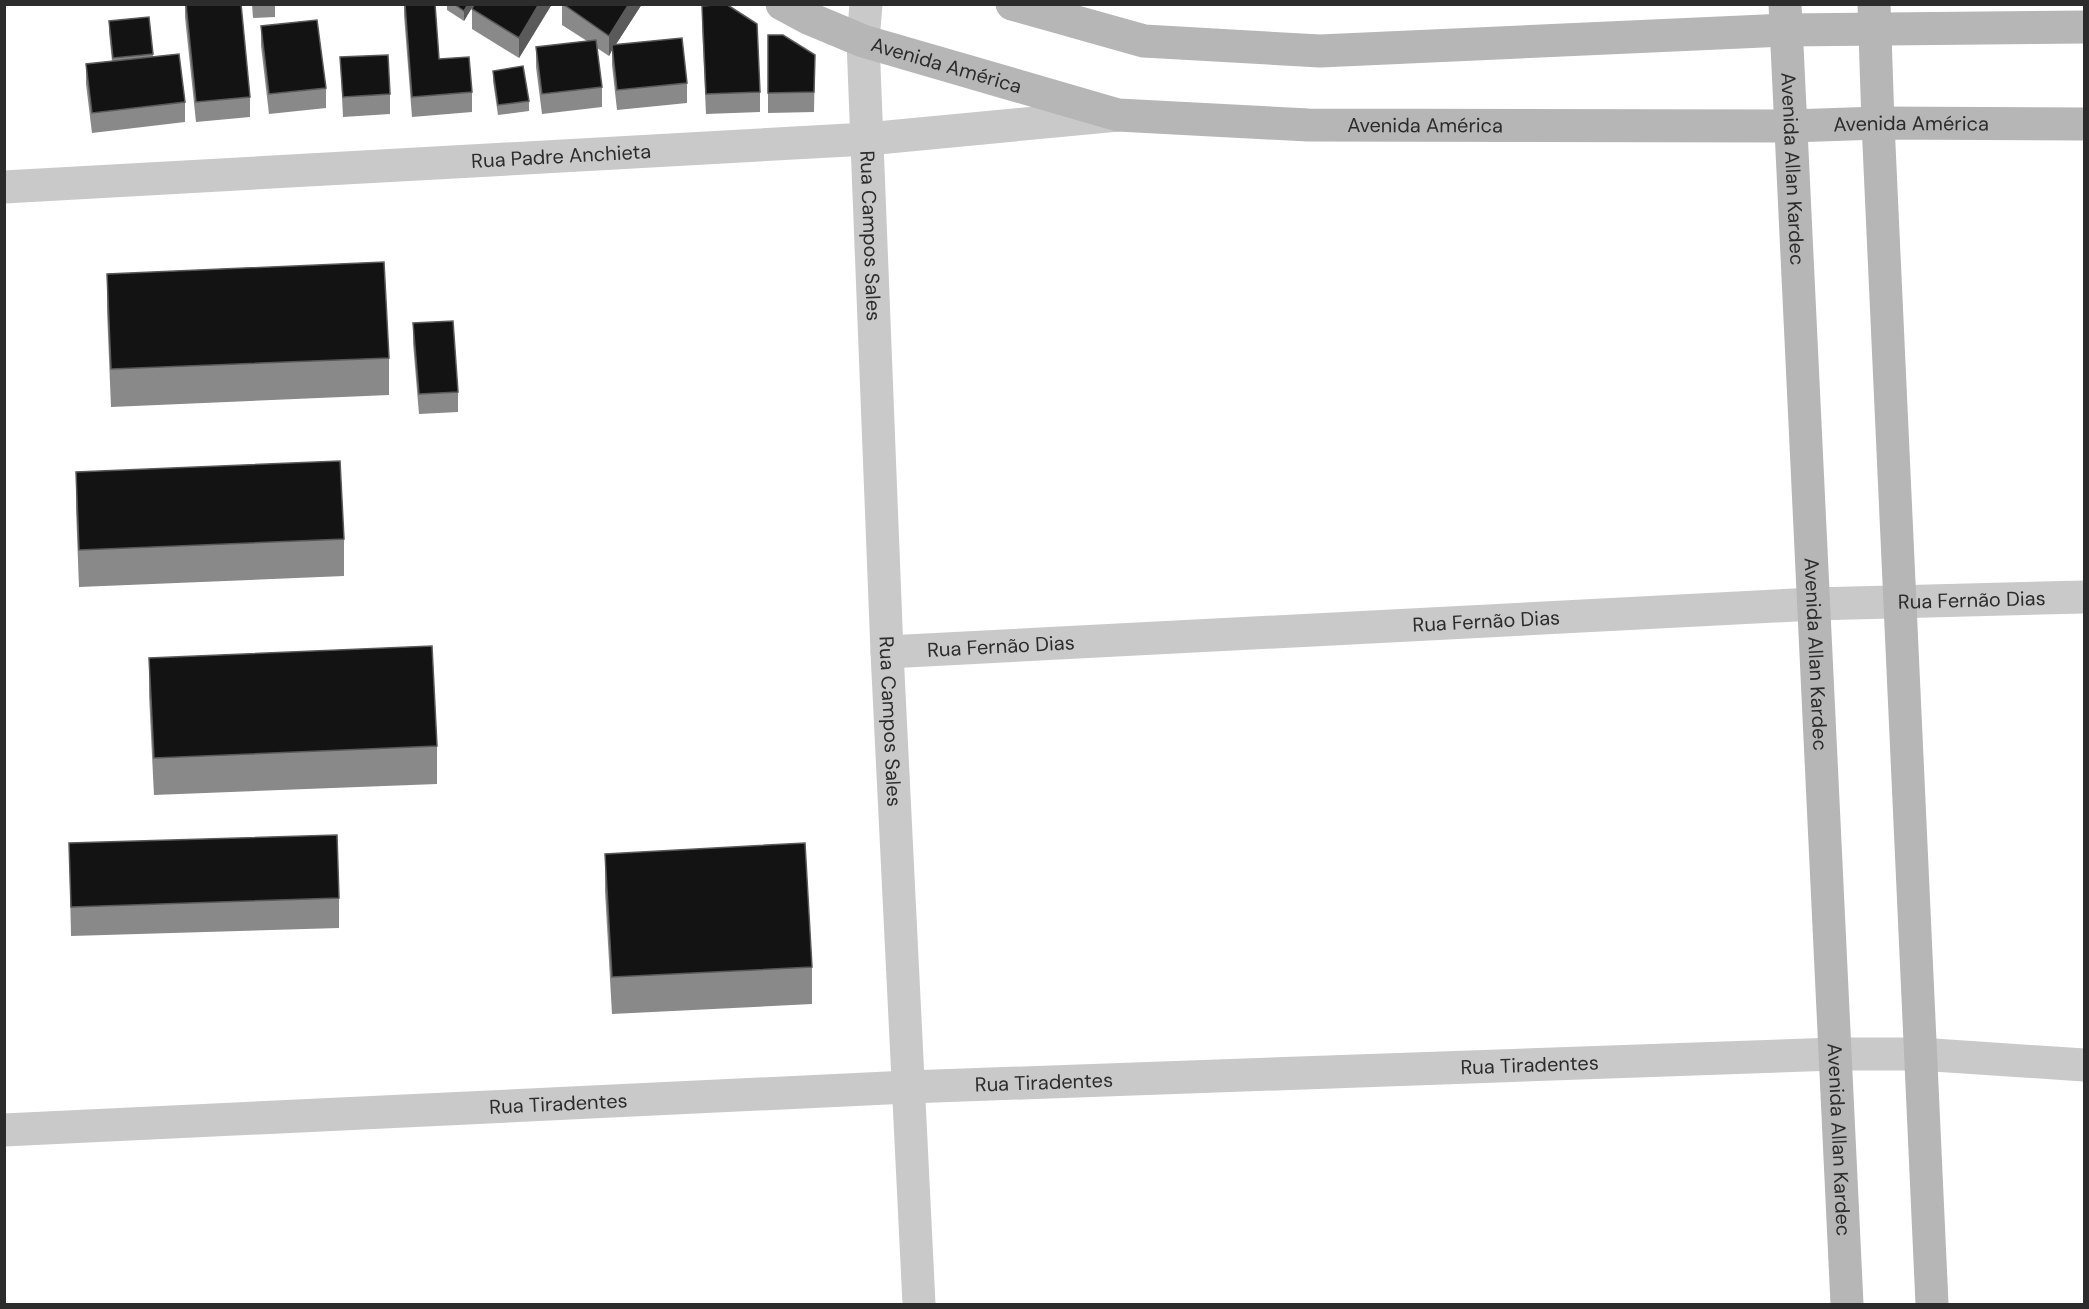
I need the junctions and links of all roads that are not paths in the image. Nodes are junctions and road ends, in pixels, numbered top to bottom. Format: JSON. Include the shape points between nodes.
{"nodes":[{"id":1,"x":782,"y":4,"type":"edge"},
{"id":2,"x":866,"y":4,"type":"edge"},
{"id":3,"x":1012,"y":4,"type":"edge"},
{"id":4,"x":1786,"y":17,"type":"edge"},
{"id":5,"x":1875,"y":17,"type":"edge"},
{"id":6,"x":2085,"y":27,"type":"edge"},
{"id":7,"x":863,"y":40,"type":"junction"},
{"id":8,"x":1118,"y":115,"type":"junction"},
{"id":9,"x":1878,"y":123,"type":"junction"},
{"id":10,"x":2085,"y":124,"type":"edge"},
{"id":11,"x":1791,"y":126,"type":"junction"},
{"id":12,"x":867,"y":139,"type":"junction"},
{"id":13,"x":4,"y":187,"type":"edge"},
{"id":14,"x":2085,"y":597,"type":"edge"},
{"id":15,"x":1900,"y":603,"type":"junction"},
{"id":16,"x":1814,"y":604,"type":"junction"},
{"id":17,"x":887,"y":652,"type":"junction"},
{"id":18,"x":1836,"y":1054,"type":"junction"},
{"id":19,"x":1919,"y":1054,"type":"junction"},
{"id":20,"x":2085,"y":1065,"type":"edge"},
{"id":21,"x":908,"y":1087,"type":"junction"},
{"id":22,"x":4,"y":1130,"type":"edge"},
{"id":23,"x":919,"y":1305,"type":"edge"},
{"id":24,"x":1846,"y":1305,"type":"edge"},
{"id":25,"x":1932,"y":1305,"type":"edge"}],
"edges":[{"from":1,"to":7,"type":"main road","name":"Avenida América"},
{"from":2,"to":7,"type":"street","name":"Rua Campos Sales"},
{"from":3,"to":4,"type":"main road","via":[[1144,41],[1320,51]]},
{"from":4,"to":5,"type":"main road"},
{"from":4,"to":11,"type":"main road","name":"Avenida Allan Kardec"},
{"from":5,"to":6,"type":"main road"},
{"from":5,"to":9,"type":"main road"},
{"from":7,"to":8,"type":"main road","name":"Avenida América"},
{"from":7,"to":12,"type":"street","name":"Rua Campos Sales"},
{"from":8,"to":11,"type":"main road","name":"Avenida América","via":[[1308,125]]},
{"from":8,"to":12,"type":"street","name":"Rua Padre Anchieta"},
{"from":9,"to":10,"type":"main road","name":"Avenida América"},
{"from":9,"to":11,"type":"main road","name":"Avenida América"},
{"from":9,"to":15,"type":"main road"},
{"from":11,"to":16,"type":"main road","name":"Avenida Allan Kardec"},
{"from":12,"to":13,"type":"street","name":"Rua Padre Anchieta"},
{"from":12,"to":17,"type":"street","name":"Rua Campos Sales"},
{"from":14,"to":15,"type":"street","name":"Rua Fernão Dias"},
{"from":15,"to":16,"type":"street","name":"Rua Fernão Dias"},
{"from":15,"to":19,"type":"main road"},
{"from":16,"to":17,"type":"street","name":"Rua Fernão Dias"},
{"from":16,"to":18,"type":"main road","name":"Avenida Allan Kardec"},
{"from":17,"to":21,"type":"street","name":"Rua Campos Sales"},
{"from":18,"to":19,"type":"street","name":"Rua Tiradentes"},
{"from":18,"to":21,"type":"street","name":"Rua Tiradentes"},
{"from":18,"to":24,"type":"main road","name":"Avenida Allan Kardec"},
{"from":19,"to":20,"type":"street","name":"Rua Tiradentes"},
{"from":19,"to":25,"type":"main road"},
{"from":21,"to":22,"type":"street","name":"Rua Tiradentes"},
{"from":21,"to":23,"type":"street","name":"Rua Campos Sales"}]}
